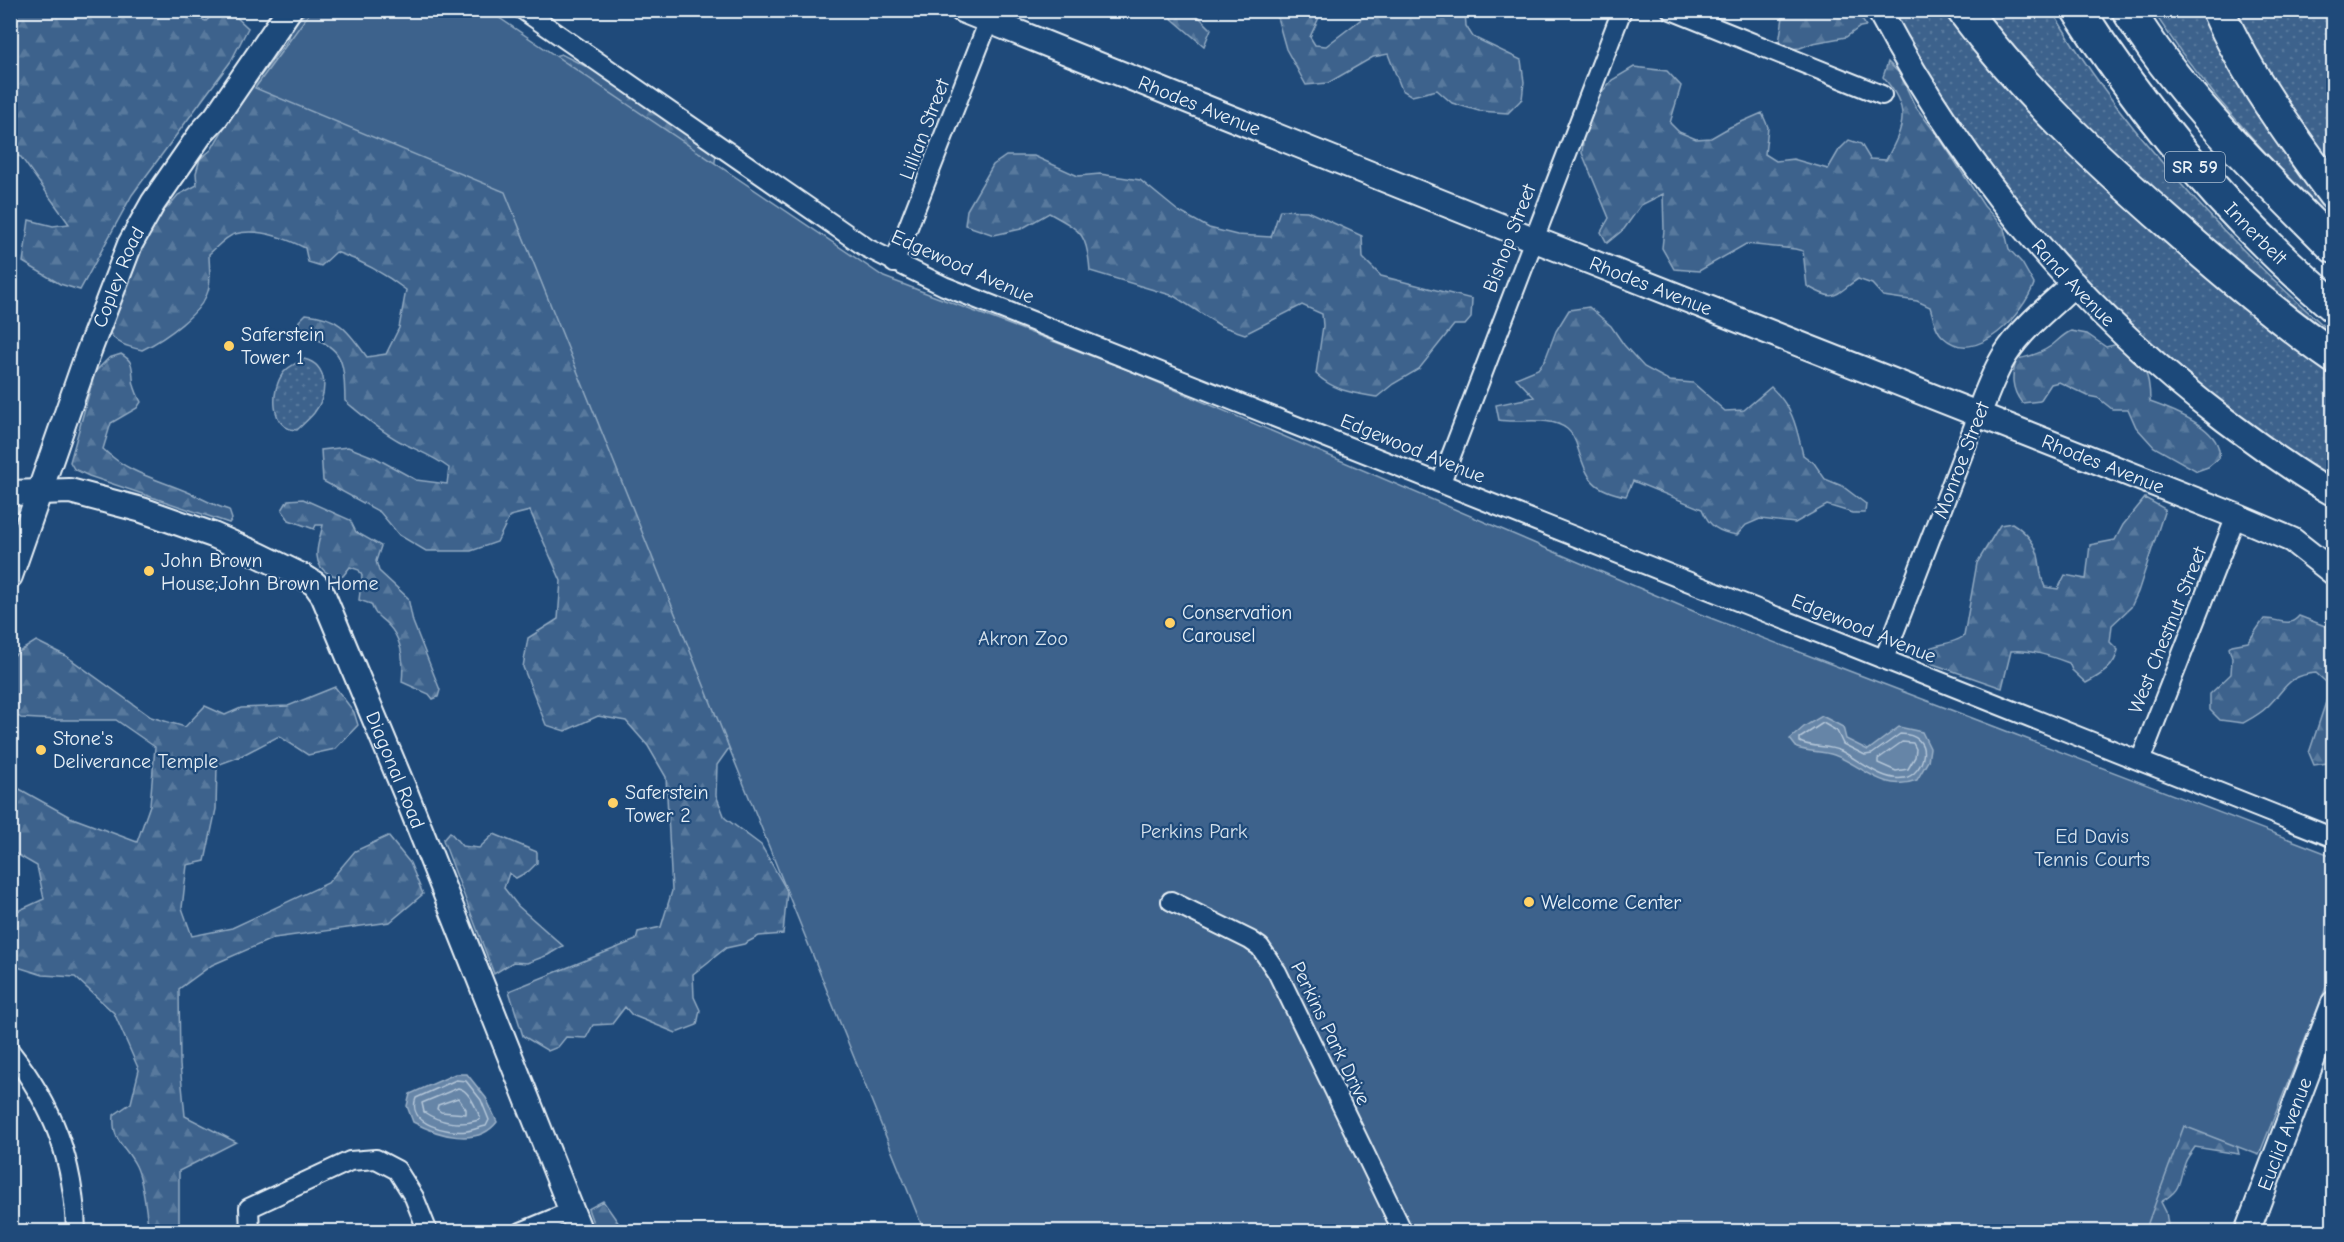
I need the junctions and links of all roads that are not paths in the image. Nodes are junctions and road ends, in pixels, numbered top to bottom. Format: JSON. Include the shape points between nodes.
{"nodes":[{"id":1,"x":289,"y":10,"type":"edge"},
{"id":2,"x":523,"y":10,"type":"edge"},
{"id":3,"x":962,"y":10,"type":"edge"},
{"id":4,"x":1622,"y":10,"type":"edge"},
{"id":5,"x":1671,"y":10,"type":"edge"},
{"id":6,"x":1879,"y":10,"type":"edge"},
{"id":7,"x":1963,"y":10,"type":"edge"},
{"id":8,"x":2078,"y":10,"type":"edge"},
{"id":9,"x":2128,"y":10,"type":"edge"},
{"id":10,"x":2218,"y":10,"type":"edge"},
{"id":11,"x":991,"y":16,"type":"edge"},
{"id":12,"x":1882,"y":95,"type":"dead end"},
{"id":13,"x":2334,"y":194,"type":"edge"},
{"id":14,"x":1533,"y":239,"type":"junction"},
{"id":15,"x":2334,"y":247,"type":"edge"},
{"id":16,"x":894,"y":263,"type":"junction"},
{"id":17,"x":2074,"y":284,"type":"junction"},
{"id":18,"x":2334,"y":306,"type":"edge"},
{"id":19,"x":2334,"y":357,"type":"edge"},
{"id":20,"x":1978,"y":415,"type":"junction"},
{"id":21,"x":1441,"y":482,"type":"junction"},
{"id":22,"x":40,"y":491,"type":"junction"},
{"id":23,"x":10,"y":493,"type":"edge"},
{"id":24,"x":2334,"y":494,"type":"edge"},
{"id":25,"x":2236,"y":516,"type":"junction"},
{"id":26,"x":2334,"y":573,"type":"edge"},
{"id":27,"x":10,"y":576,"type":"edge"},
{"id":28,"x":1884,"y":659,"type":"junction"},
{"id":29,"x":2140,"y":761,"type":"junction"},
{"id":30,"x":2334,"y":838,"type":"edge"},
{"id":31,"x":1171,"y":901,"type":"dead end"},
{"id":32,"x":2334,"y":1003,"type":"edge"},
{"id":33,"x":10,"y":1051,"type":"edge"},
{"id":34,"x":576,"y":1221,"type":"edge"},
{"id":35,"x":76,"y":1232,"type":"edge"},
{"id":36,"x":250,"y":1232,"type":"edge"},
{"id":37,"x":428,"y":1232,"type":"edge"},
{"id":38,"x":521,"y":1232,"type":"edge"},
{"id":39,"x":1403,"y":1232,"type":"edge"},
{"id":40,"x":2247,"y":1232,"type":"edge"}],
"edges":[{"from":1,"to":22,"type":"street","name":"Copley Road","via":[[137,230]]},
{"from":2,"to":16,"type":"street","name":"Edgewood Avenue"},
{"from":3,"to":11,"type":"street","name":"Rhodes Avenue"},
{"from":4,"to":14,"type":"street","name":"Bishop Street"},
{"from":5,"to":12,"type":"street"},
{"from":6,"to":17,"type":"street","name":"Rand Avenue","via":[[1937,111],[1971,161],[2034,241]]},
{"from":7,"to":19,"type":"highway","via":[[2033,96],[2095,158],[2253,294]]},
{"from":8,"to":18,"type":"highway","name":"Innerbelt","number":"SR 59","via":[[2172,141],[2268,246]]},
{"from":9,"to":15,"type":"highway","number":"SR 59","via":[[2203,110]]},
{"from":10,"to":13,"type":"highway","via":[[2256,80]]},
{"from":11,"to":14,"type":"street","name":"Rhodes Avenue"},
{"from":11,"to":16,"type":"street","name":"Lillian Street"},
{"from":14,"to":20,"type":"street","name":"Rhodes Avenue"},
{"from":14,"to":21,"type":"street","name":"Bishop Street"},
{"from":16,"to":21,"type":"street","name":"Edgewood Avenue"},
{"from":17,"to":20,"type":"street","name":"Monroe Street","via":[[2011,346]]},
{"from":17,"to":24,"type":"street","name":"Rand Avenue","via":[[2189,393],[2282,462]]},
{"from":20,"to":25,"type":"street","name":"Rhodes Avenue"},
{"from":20,"to":28,"type":"street","name":"Monroe Street"},
{"from":21,"to":28,"type":"street","name":"Edgewood Avenue"},
{"from":22,"to":23,"type":"street","name":"Diagonal Road"},
{"from":22,"to":27,"type":"street","name":"Copley Road"},
{"from":22,"to":34,"type":"street","name":"Diagonal Road","via":[[70,491],[142,510],[213,535],[315,584],[406,794]]},
{"from":25,"to":26,"type":"street","name":"Rhodes Avenue","via":[[2292,540]]},
{"from":25,"to":29,"type":"street","name":"West Chestnut Street"},
{"from":28,"to":29,"type":"street","name":"Edgewood Avenue"},
{"from":29,"to":30,"type":"street","name":"Edgewood Avenue"},
{"from":31,"to":39,"type":"street","name":"Perkins Park Drive","via":[[1250,940],[1277,972]]},
{"from":32,"to":40,"type":"street","name":"Euclid Avenue"},
{"from":33,"to":35,"type":"street","via":[[35,1084],[58,1129],[73,1185]]},
{"from":34,"to":38,"type":"street"},
{"from":36,"to":37,"type":"street","via":[[249,1208],[350,1161],[376,1159],[397,1170],[414,1197]]}]}
